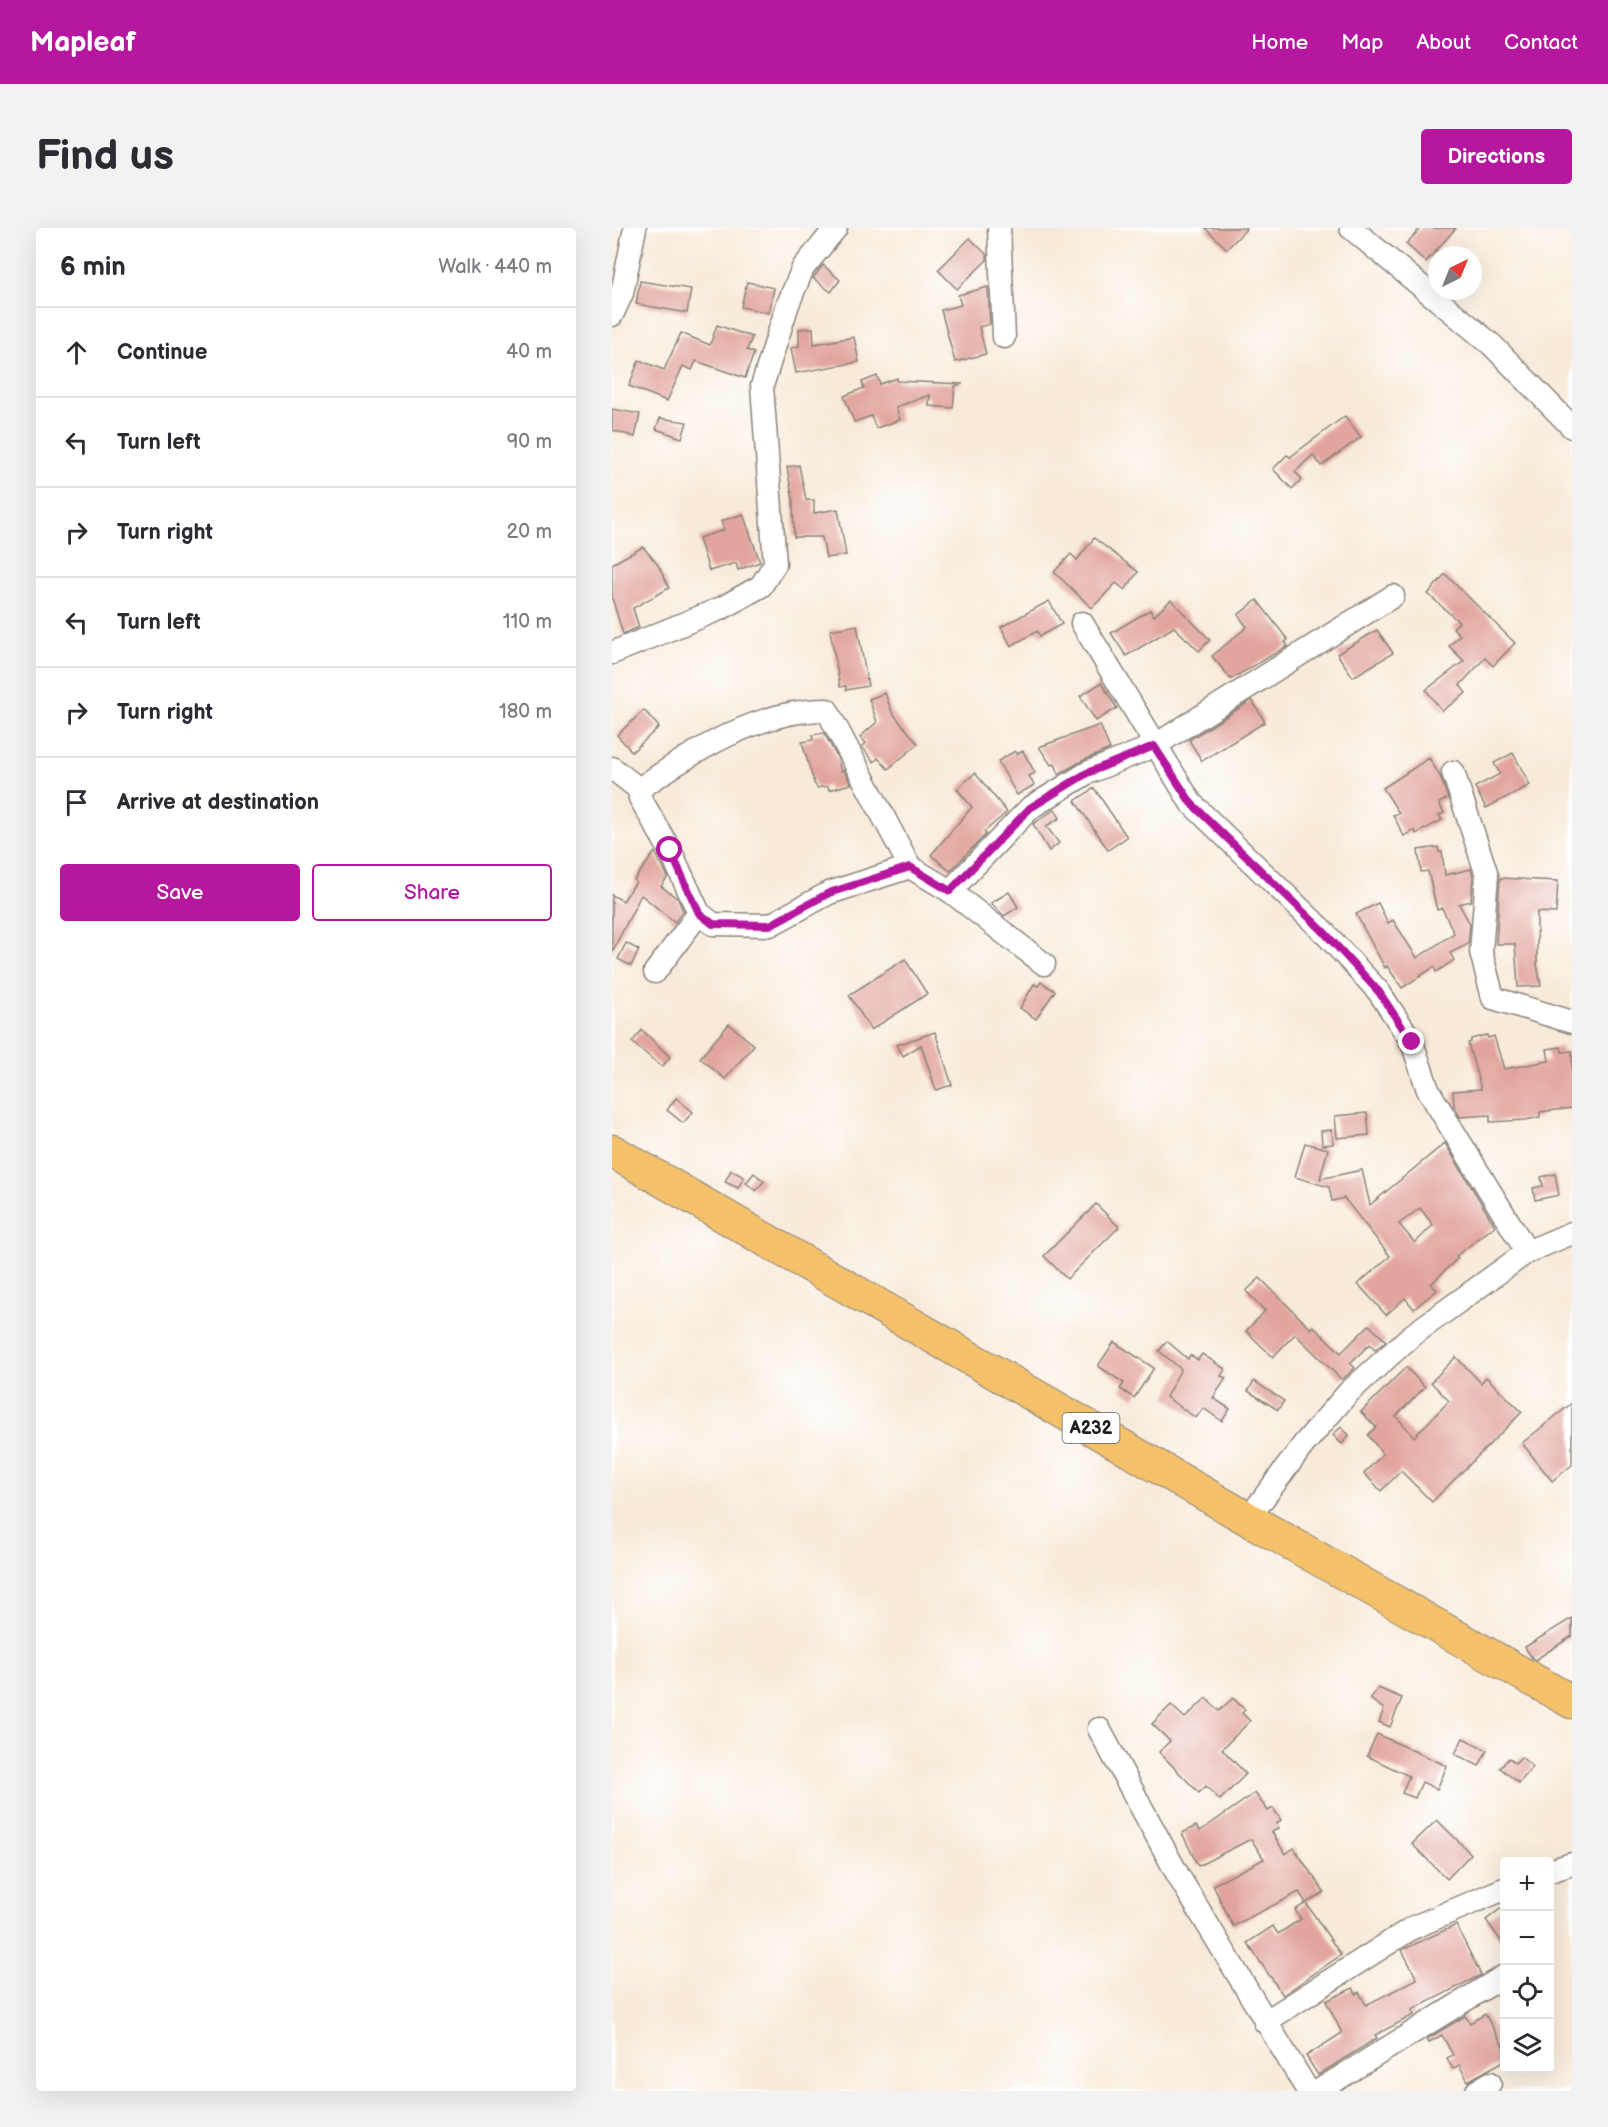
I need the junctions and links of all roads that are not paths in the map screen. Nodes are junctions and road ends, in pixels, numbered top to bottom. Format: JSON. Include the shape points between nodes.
{"nodes":[{"id":1,"x":635,"y":228,"type":"edge"},
{"id":2,"x":836,"y":228,"type":"edge"},
{"id":3,"x":999,"y":228,"type":"edge"},
{"id":4,"x":1351,"y":228,"type":"edge"},
{"id":5,"x":612,"y":315,"type":"edge"},
{"id":6,"x":1004,"y":338,"type":"dead end"},
{"id":7,"x":1572,"y":427,"type":"edge"},
{"id":8,"x":1393,"y":596,"type":"dead end"},
{"id":9,"x":1082,"y":623,"type":"dead end"},
{"id":10,"x":612,"y":653,"type":"edge"},
{"id":11,"x":1154,"y":746,"type":"junction"},
{"id":12,"x":612,"y":768,"type":"edge"},
{"id":13,"x":1453,"y":772,"type":"dead end"},
{"id":14,"x":639,"y":789,"type":"junction"},
{"id":15,"x":910,"y":867,"type":"junction"},
{"id":16,"x":950,"y":891,"type":"junction"},
{"id":17,"x":699,"y":913,"type":"junction"},
{"id":18,"x":1044,"y":964,"type":"dead end"},
{"id":19,"x":655,"y":972,"type":"dead end"},
{"id":20,"x":1572,"y":1022,"type":"edge"},
{"id":21,"x":612,"y":1151,"type":"edge"},
{"id":22,"x":612,"y":1174,"type":"edge"},
{"id":23,"x":1572,"y":1233,"type":"edge"},
{"id":24,"x":1527,"y":1252,"type":"junction"},
{"id":25,"x":1248,"y":1519,"type":"junction"},
{"id":26,"x":1572,"y":1702,"type":"edge"},
{"id":27,"x":1572,"y":1722,"type":"edge"},
{"id":28,"x":1099,"y":1729,"type":"dead end"},
{"id":29,"x":1572,"y":1864,"type":"edge"},
{"id":30,"x":1554,"y":1870,"type":"edge"},
{"id":31,"x":1500,"y":1891,"type":"edge"},
{"id":32,"x":1500,"y":1978,"type":"edge"},
{"id":33,"x":1265,"y":2022,"type":"junction"},
{"id":34,"x":1308,"y":2091,"type":"edge"},
{"id":35,"x":1318,"y":2091,"type":"edge"}],
"edges":[{"from":1,"to":5,"type":"street","via":[[622,293]]},
{"from":2,"to":10,"type":"street","via":[[803,268],[762,386],[775,564],[761,586],[722,608]]},
{"from":3,"to":6,"type":"street"},
{"from":4,"to":7,"type":"street","via":[[1492,345]]},
{"from":8,"to":11,"type":"street"},
{"from":9,"to":11,"type":"street"},
{"from":11,"to":16,"type":"street","via":[[1087,773],[1030,808]]},
{"from":11,"to":24,"type":"street","via":[[1191,803],[1322,930],[1379,992],[1412,1042],[1428,1090]]},
{"from":12,"to":14,"type":"street"},
{"from":13,"to":20,"type":"street","via":[[1487,875],[1481,952],[1493,998]]},
{"from":14,"to":15,"type":"street","via":[[761,721],[806,710],[826,710]]},
{"from":14,"to":17,"type":"street","via":[[640,798]]},
{"from":15,"to":16,"type":"street"},
{"from":15,"to":17,"type":"street","via":[[829,893],[770,925],[713,924]]},
{"from":16,"to":18,"type":"street"},
{"from":17,"to":19,"type":"street"},
{"from":21,"to":25,"type":"highway","number":"A232"},
{"from":22,"to":27,"type":"highway","number":"A232"},
{"from":23,"to":24,"type":"street"},
{"from":24,"to":25,"type":"street","via":[[1411,1336],[1348,1393]]},
{"from":25,"to":26,"type":"highway","number":"A232"},
{"from":28,"to":33,"type":"street","via":[[1179,1877]]},
{"from":29,"to":30,"type":"street"},
{"from":31,"to":33,"type":"street","via":[[1412,1928]]},
{"from":32,"to":35,"type":"street"},
{"from":33,"to":34,"type":"street"}]}
